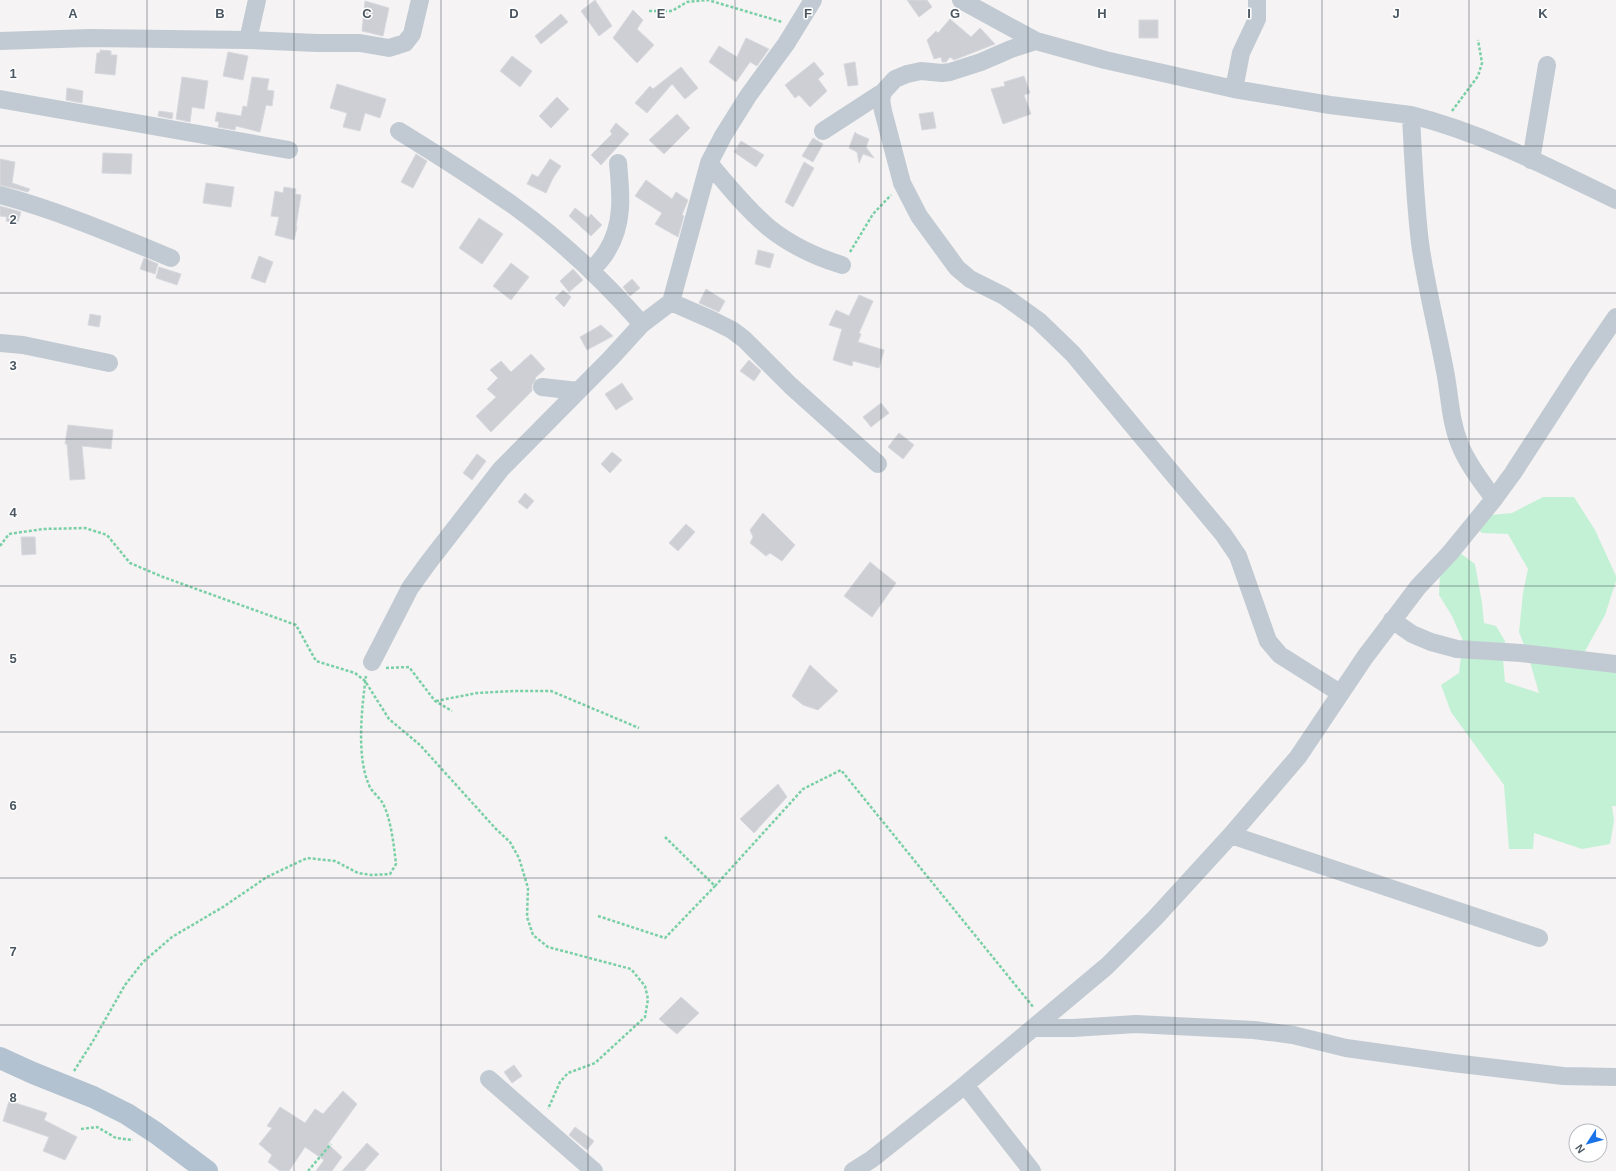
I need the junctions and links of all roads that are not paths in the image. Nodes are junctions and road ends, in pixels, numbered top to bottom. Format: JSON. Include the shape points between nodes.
{"nodes":[{"id":1,"x":257,"y":0,"type":"edge"},
{"id":2,"x":420,"y":0,"type":"edge"},
{"id":3,"x":813,"y":0,"type":"edge"},
{"id":4,"x":961,"y":0,"type":"edge"},
{"id":5,"x":1257,"y":0,"type":"edge"},
{"id":6,"x":248,"y":40,"type":"junction"},
{"id":7,"x":0,"y":41,"type":"edge"},
{"id":8,"x":1036,"y":41,"type":"junction"},
{"id":9,"x":1547,"y":65,"type":"dead end"},
{"id":10,"x":1234,"y":89,"type":"junction"},
{"id":11,"x":883,"y":92,"type":"junction"},
{"id":12,"x":0,"y":99,"type":"edge"},
{"id":13,"x":1411,"y":115,"type":"junction"},
{"id":14,"x":399,"y":131,"type":"dead end"},
{"id":15,"x":823,"y":131,"type":"dead end"},
{"id":16,"x":289,"y":150,"type":"dead end"},
{"id":17,"x":1531,"y":160,"type":"junction"},
{"id":18,"x":618,"y":163,"type":"dead end"},
{"id":19,"x":709,"y":163,"type":"junction"},
{"id":20,"x":0,"y":195,"type":"edge"},
{"id":21,"x":1616,"y":200,"type":"edge"},
{"id":22,"x":171,"y":258,"type":"dead end"},
{"id":23,"x":842,"y":265,"type":"road end"},
{"id":24,"x":591,"y":271,"type":"junction"},
{"id":25,"x":671,"y":302,"type":"junction"},
{"id":26,"x":1616,"y":317,"type":"edge"},
{"id":27,"x":642,"y":324,"type":"junction"},
{"id":28,"x":0,"y":343,"type":"edge"},
{"id":29,"x":109,"y":363,"type":"dead end"},
{"id":30,"x":542,"y":387,"type":"dead end"},
{"id":31,"x":578,"y":391,"type":"junction"},
{"id":32,"x":878,"y":464,"type":"dead end"},
{"id":33,"x":1494,"y":499,"type":"junction"},
{"id":34,"x":1392,"y":620,"type":"junction"},
{"id":35,"x":372,"y":662,"type":"road end"},
{"id":36,"x":1616,"y":664,"type":"edge"},
{"id":37,"x":1340,"y":693,"type":"junction"},
{"id":38,"x":1231,"y":835,"type":"junction"},
{"id":39,"x":1539,"y":938,"type":"dead end"},
{"id":40,"x":1038,"y":1024,"type":"junction"},
{"id":41,"x":0,"y":1058,"type":"edge"},
{"id":42,"x":1616,"y":1077,"type":"edge"},
{"id":43,"x":489,"y":1079,"type":"dead end"},
{"id":44,"x":965,"y":1085,"type":"junction"},
{"id":45,"x":207,"y":1171,"type":"edge"},
{"id":46,"x":594,"y":1171,"type":"edge"},
{"id":47,"x":853,"y":1171,"type":"edge"},
{"id":48,"x":1032,"y":1171,"type":"edge"}],
"edges":[{"from":1,"to":6,"type":"street"},
{"from":2,"to":6,"type":"street","via":[[412,34],[405,43],[389,48],[360,43]]},
{"from":3,"to":19,"type":"street","via":[[798,27],[748,96]]},
{"from":4,"to":8,"type":"street"},
{"from":5,"to":10,"type":"street","via":[[1257,19],[1241,53]]},
{"from":6,"to":7,"type":"street","via":[[90,38]]},
{"from":8,"to":10,"type":"street","via":[[1112,62]]},
{"from":8,"to":11,"type":"street","via":[[950,72],[921,71],[907,74],[895,79]]},
{"from":9,"to":17,"type":"street"},
{"from":10,"to":13,"type":"street"},
{"from":11,"to":15,"type":"street"},
{"from":11,"to":37,"type":"street","via":[[882,111],[902,183],[919,216],[957,268],[970,279],[1004,296],[1040,321],[1082,366],[1223,534],[1238,556],[1268,641],[1274,649]]},
{"from":12,"to":16,"type":"street"},
{"from":13,"to":17,"type":"street","via":[[1442,124]]},
{"from":13,"to":33,"type":"street","via":[[1420,244],[1446,372],[1452,418],[1460,446]]},
{"from":14,"to":24,"type":"street","via":[[515,207]]},
{"from":17,"to":21,"type":"street"},
{"from":18,"to":24,"type":"street","via":[[621,206],[618,227],[607,252]]},
{"from":19,"to":23,"type":"street","via":[[768,227],[801,247]]},
{"from":19,"to":25,"type":"street"},
{"from":20,"to":22,"type":"street","via":[[89,224]]},
{"from":24,"to":27,"type":"street"},
{"from":25,"to":27,"type":"street"},
{"from":25,"to":32,"type":"street","via":[[732,330],[744,339],[791,386]]},
{"from":26,"to":33,"type":"street"},
{"from":27,"to":31,"type":"street"},
{"from":28,"to":29,"type":"street"},
{"from":30,"to":31,"type":"street"},
{"from":31,"to":35,"type":"street","via":[[501,469],[428,563],[410,588]]},
{"from":33,"to":34,"type":"street"},
{"from":34,"to":36,"type":"street","via":[[1412,634],[1457,649],[1521,653]]},
{"from":34,"to":37,"type":"street"},
{"from":37,"to":38,"type":"street","via":[[1298,757]]},
{"from":38,"to":39,"type":"street"},
{"from":38,"to":40,"type":"street","via":[[1107,966]]},
{"from":40,"to":42,"type":"street","via":[[1072,1028],[1136,1024],[1254,1030],[1346,1048],[1453,1063],[1563,1076]]},
{"from":40,"to":44,"type":"street"},
{"from":41,"to":45,"type":"main road","via":[[93,1096],[127,1114]]},
{"from":43,"to":46,"type":"street"},
{"from":44,"to":47,"type":"street","via":[[872,1159]]},
{"from":44,"to":48,"type":"street"}]}
